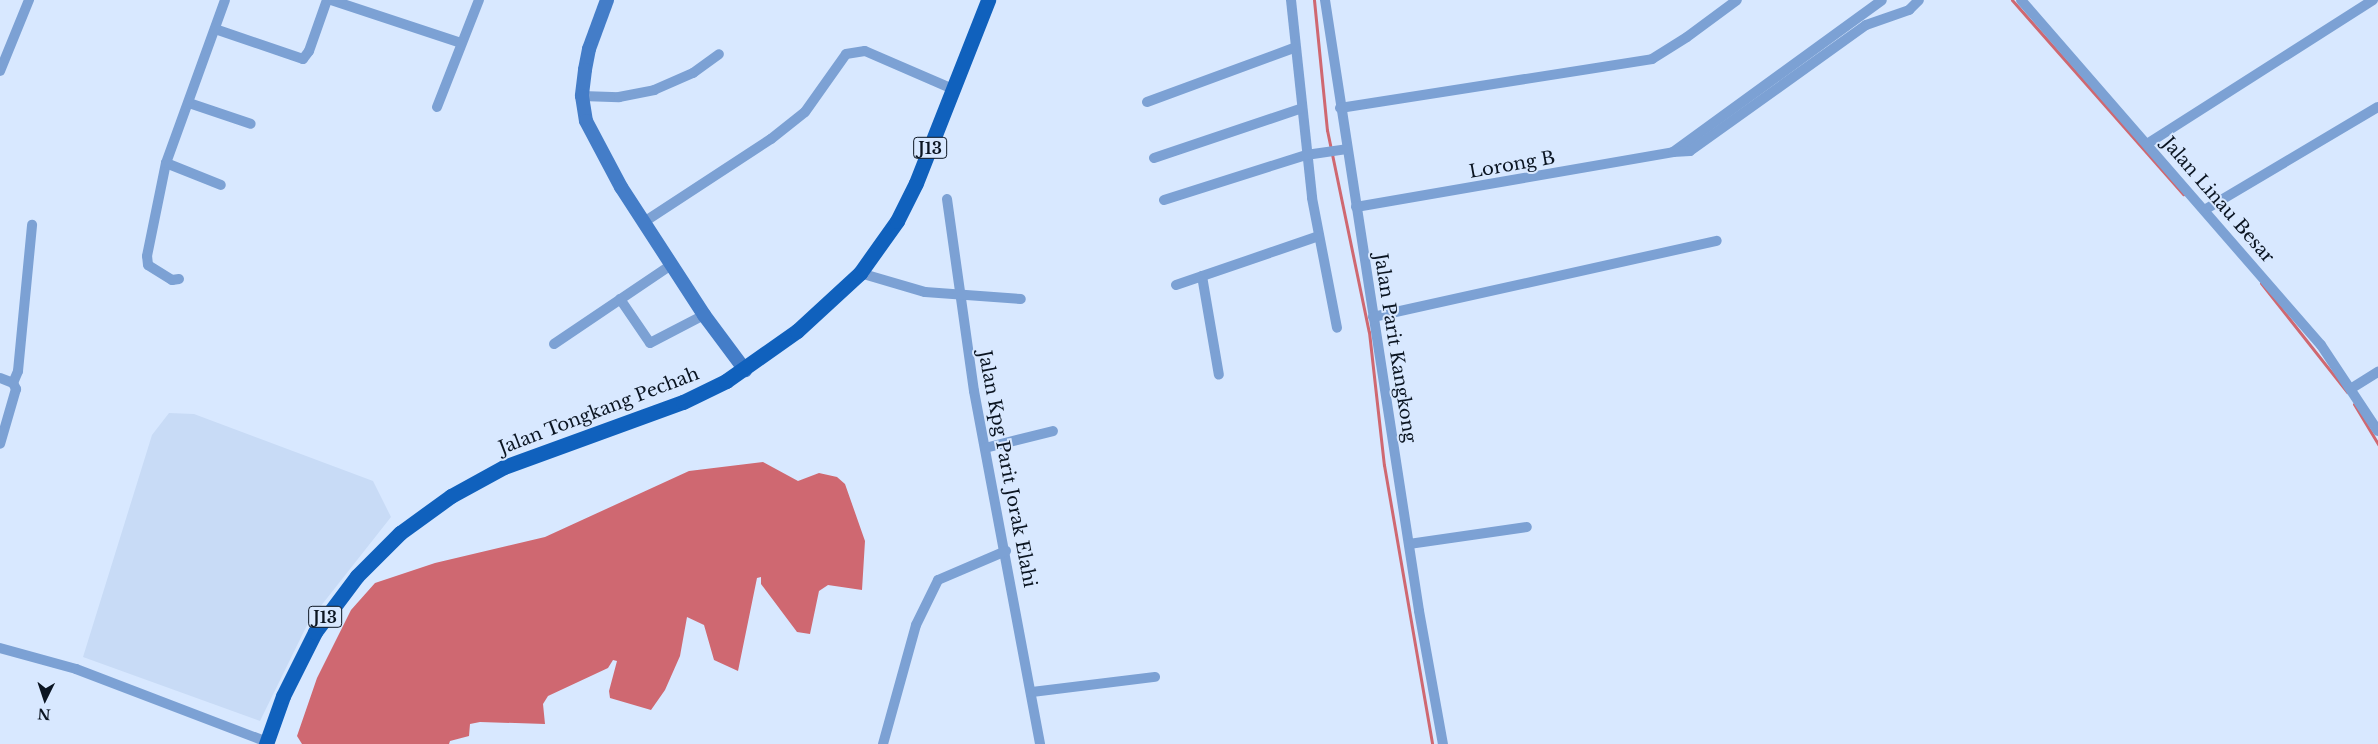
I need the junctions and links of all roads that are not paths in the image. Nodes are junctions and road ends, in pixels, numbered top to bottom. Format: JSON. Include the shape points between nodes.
{"nodes":[{"id":1,"x":29,"y":0,"type":"edge"},
{"id":2,"x":225,"y":0,"type":"edge"},
{"id":3,"x":327,"y":0,"type":"edge"},
{"id":4,"x":331,"y":0,"type":"edge"},
{"id":5,"x":479,"y":0,"type":"edge"},
{"id":6,"x":607,"y":0,"type":"edge"},
{"id":7,"x":988,"y":0,"type":"edge"},
{"id":8,"x":1290,"y":0,"type":"edge"},
{"id":9,"x":1325,"y":0,"type":"edge"},
{"id":10,"x":1737,"y":0,"type":"edge"},
{"id":11,"x":1882,"y":0,"type":"edge"},
{"id":12,"x":1919,"y":0,"type":"edge"},
{"id":13,"x":2021,"y":0,"type":"edge"},
{"id":14,"x":2373,"y":0,"type":"edge"},
{"id":15,"x":216,"y":29,"type":"junction"},
{"id":16,"x":462,"y":43,"type":"junction"},
{"id":17,"x":1294,"y":48,"type":"junction"},
{"id":18,"x":719,"y":54,"type":"dead end"},
{"id":19,"x":3,"y":55,"type":"edge"},
{"id":20,"x":0,"y":71,"type":"edge"},
{"id":21,"x":953,"y":90,"type":"junction"},
{"id":22,"x":582,"y":96,"type":"junction"},
{"id":23,"x":1147,"y":102,"type":"dead end"},
{"id":24,"x":189,"y":103,"type":"junction"},
{"id":25,"x":437,"y":107,"type":"dead end"},
{"id":26,"x":2378,"y":107,"type":"edge"},
{"id":27,"x":1340,"y":108,"type":"junction"},
{"id":28,"x":1300,"y":109,"type":"junction"},
{"id":29,"x":251,"y":124,"type":"dead end"},
{"id":30,"x":1710,"y":126,"type":"junction"},
{"id":31,"x":1717,"y":135,"type":"junction"},
{"id":32,"x":2148,"y":144,"type":"junction"},
{"id":33,"x":1342,"y":150,"type":"junction"},
{"id":34,"x":1673,"y":152,"type":"junction"},
{"id":35,"x":1306,"y":155,"type":"junction"},
{"id":36,"x":1154,"y":158,"type":"dead end"},
{"id":37,"x":166,"y":163,"type":"junction"},
{"id":38,"x":221,"y":185,"type":"dead end"},
{"id":39,"x":946,"y":199,"type":"dead end"},
{"id":40,"x":1164,"y":200,"type":"dead end"},
{"id":41,"x":1356,"y":207,"type":"junction"},
{"id":42,"x":2206,"y":209,"type":"junction"},
{"id":43,"x":644,"y":222,"type":"junction"},
{"id":44,"x":32,"y":225,"type":"dead end"},
{"id":45,"x":1319,"y":236,"type":"junction"},
{"id":46,"x":1718,"y":241,"type":"dead end"},
{"id":47,"x":671,"y":265,"type":"junction"},
{"id":48,"x":860,"y":273,"type":"junction"},
{"id":49,"x":1202,"y":276,"type":"junction"},
{"id":50,"x":179,"y":280,"type":"dead end"},
{"id":51,"x":1176,"y":285,"type":"dead end"},
{"id":52,"x":958,"y":296,"type":"junction"},
{"id":53,"x":620,"y":299,"type":"junction"},
{"id":54,"x":1021,"y":299,"type":"dead end"},
{"id":55,"x":704,"y":315,"type":"junction"},
{"id":56,"x":1373,"y":317,"type":"junction"},
{"id":57,"x":1336,"y":328,"type":"dead end"},
{"id":58,"x":554,"y":344,"type":"dead end"},
{"id":59,"x":745,"y":370,"type":"junction"},
{"id":60,"x":2378,"y":372,"type":"edge"},
{"id":61,"x":1219,"y":375,"type":"dead end"},
{"id":62,"x":0,"y":378,"type":"edge"},
{"id":63,"x":13,"y":382,"type":"junction"},
{"id":64,"x":2352,"y":388,"type":"junction"},
{"id":65,"x":2378,"y":431,"type":"edge"},
{"id":66,"x":1053,"y":432,"type":"dead end"},
{"id":67,"x":0,"y":444,"type":"edge"},
{"id":68,"x":985,"y":448,"type":"junction"},
{"id":69,"x":1527,"y":527,"type":"dead end"},
{"id":70,"x":1408,"y":544,"type":"junction"},
{"id":71,"x":1006,"y":551,"type":"junction"},
{"id":72,"x":0,"y":648,"type":"edge"},
{"id":73,"x":1155,"y":677,"type":"dead end"},
{"id":74,"x":1037,"y":691,"type":"junction"},
{"id":75,"x":266,"y":743,"type":"edge"},
{"id":76,"x":883,"y":744,"type":"edge"},
{"id":77,"x":1040,"y":744,"type":"edge"},
{"id":78,"x":1443,"y":744,"type":"edge"}],
"edges":[{"from":1,"to":19,"type":"street"},
{"from":2,"to":15,"type":"street"},
{"from":3,"to":15,"type":"street","via":[[309,51],[303,59]]},
{"from":4,"to":16,"type":"street"},
{"from":5,"to":16,"type":"street"},
{"from":6,"to":22,"type":"street","via":[[589,49]]},
{"from":7,"to":21,"type":"main road","name":"Jalan Tongkang Pechah","number":"J13"},
{"from":8,"to":17,"type":"street"},
{"from":9,"to":27,"type":"street","name":"Jalan Parit Kangkong"},
{"from":10,"to":27,"type":"street","via":[[1687,38],[1652,58]]},
{"from":11,"to":30,"type":"street"},
{"from":12,"to":31,"type":"street","name":"Lorong B","via":[[1909,10],[1866,25]]},
{"from":13,"to":32,"type":"street","name":"Jalan Linau Besar"},
{"from":14,"to":32,"type":"street"},
{"from":15,"to":24,"type":"street"},
{"from":16,"to":25,"type":"street"},
{"from":17,"to":23,"type":"street"},
{"from":17,"to":28,"type":"street"},
{"from":18,"to":22,"type":"street","via":[[694,73],[654,90],[619,97]]},
{"from":19,"to":20,"type":"street"},
{"from":21,"to":43,"type":"street","via":[[864,51],[846,54],[805,112],[771,140]]},
{"from":21,"to":48,"type":"main road","name":"Jalan Tongkang Pechah","number":"J13","via":[[907,202]]},
{"from":22,"to":43,"type":"street","via":[[591,132]]},
{"from":24,"to":29,"type":"street"},
{"from":24,"to":37,"type":"street"},
{"from":26,"to":42,"type":"street"},
{"from":27,"to":33,"type":"street","name":"Jalan Parit Kangkong"},
{"from":28,"to":35,"type":"street"},
{"from":28,"to":36,"type":"street"},
{"from":30,"to":31,"type":"street"},
{"from":30,"to":34,"type":"street"},
{"from":31,"to":34,"type":"street","name":"Lorong B","via":[[1690,151]]},
{"from":32,"to":42,"type":"street","name":"Jalan Linau Besar"},
{"from":33,"to":35,"type":"street"},
{"from":33,"to":41,"type":"street","name":"Jalan Parit Kangkong"},
{"from":34,"to":41,"type":"street","name":"Lorong B"},
{"from":35,"to":40,"type":"street"},
{"from":35,"to":45,"type":"street"},
{"from":37,"to":38,"type":"street"},
{"from":37,"to":50,"type":"street","via":[[147,256],[148,265],[172,280]]},
{"from":39,"to":52,"type":"street","name":"Jalan Kpg Parit Jorak Elahi"},
{"from":41,"to":56,"type":"street","name":"Jalan Parit Kangkong"},
{"from":42,"to":64,"type":"street","name":"Jalan Linau Besar","via":[[2321,345]]},
{"from":43,"to":47,"type":"street"},
{"from":44,"to":63,"type":"street","via":[[18,370]]},
{"from":45,"to":49,"type":"street"},
{"from":45,"to":57,"type":"street"},
{"from":46,"to":56,"type":"street"},
{"from":47,"to":53,"type":"street"},
{"from":47,"to":55,"type":"street"},
{"from":48,"to":52,"type":"street","via":[[890,284]]},
{"from":48,"to":59,"type":"main road","name":"Jalan Tongkang Pechah","number":"J13","via":[[827,306]]},
{"from":49,"to":51,"type":"street"},
{"from":49,"to":61,"type":"street"},
{"from":52,"to":54,"type":"street"},
{"from":52,"to":68,"type":"street","name":"Jalan Kpg Parit Jorak Elahi"},
{"from":53,"to":55,"type":"street","via":[[650,343]]},
{"from":53,"to":58,"type":"street"},
{"from":55,"to":59,"type":"street"},
{"from":56,"to":70,"type":"street","name":"Jalan Parit Kangkong"},
{"from":59,"to":75,"type":"main road","name":"Jalan Tongkang Pechah","number":"J13","via":[[683,402],[504,468],[451,496],[400,532],[357,576],[315,632],[290,680]]},
{"from":60,"to":64,"type":"street"},
{"from":62,"to":63,"type":"street"},
{"from":63,"to":67,"type":"street","via":[[15,392]]},
{"from":64,"to":65,"type":"street","name":"Jalan Linau Besar"},
{"from":66,"to":68,"type":"street"},
{"from":68,"to":71,"type":"street","name":"Jalan Kpg Parit Jorak Elahi"},
{"from":69,"to":70,"type":"street"},
{"from":70,"to":78,"type":"street","name":"Jalan Parit Kangkong"},
{"from":71,"to":74,"type":"street","name":"Jalan Kpg Parit Jorak Elahi"},
{"from":71,"to":76,"type":"street","via":[[938,580],[916,625]]},
{"from":72,"to":75,"type":"street","via":[[76,669]]},
{"from":73,"to":74,"type":"street"},
{"from":74,"to":77,"type":"street","name":"Jalan Kpg Parit Jorak Elahi"}]}
